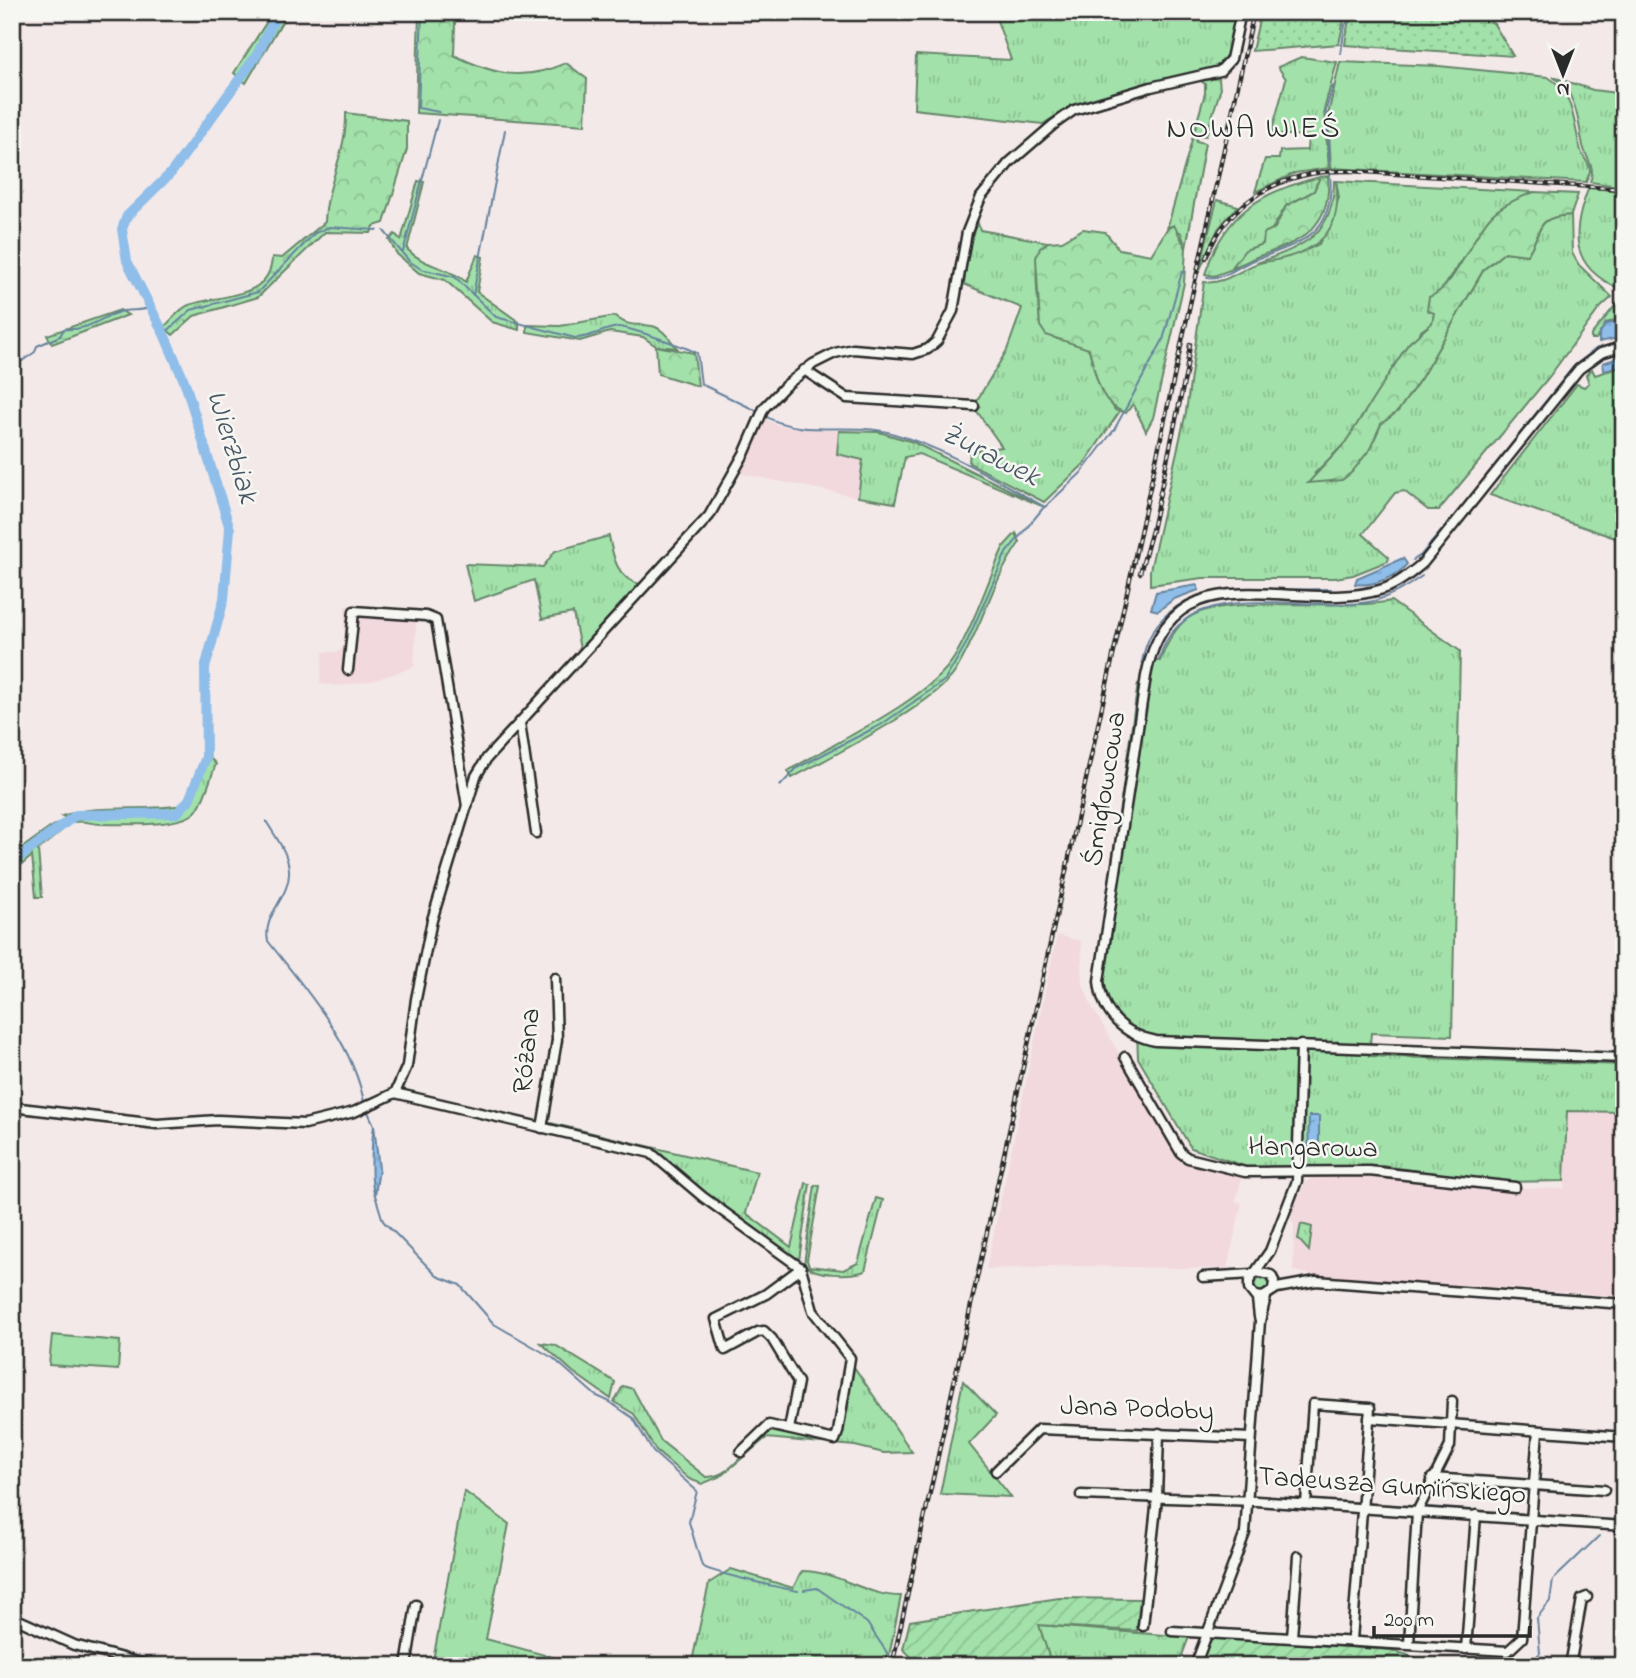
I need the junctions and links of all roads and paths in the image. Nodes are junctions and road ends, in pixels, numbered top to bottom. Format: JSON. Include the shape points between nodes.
{"nodes":[{"id":1,"x":1241,"y":12,"type":"edge"},
{"id":2,"x":1624,"y":346,"type":"edge"},
{"id":3,"x":804,"y":370,"type":"junction"},
{"id":4,"x":974,"y":406,"type":"dead end"},
{"id":5,"x":348,"y":670,"type":"dead end"},
{"id":6,"x":520,"y":723,"type":"junction"},
{"id":7,"x":467,"y":806,"type":"junction"},
{"id":8,"x":536,"y":832,"type":"dead end"},
{"id":9,"x":555,"y":978,"type":"dead end"},
{"id":10,"x":1301,"y":1045,"type":"junction"},
{"id":11,"x":1125,"y":1057,"type":"dead end"},
{"id":12,"x":1624,"y":1058,"type":"edge"},
{"id":13,"x":396,"y":1093,"type":"junction"},
{"id":14,"x":12,"y":1107,"type":"edge"},
{"id":15,"x":541,"y":1128,"type":"junction"},
{"id":16,"x":1298,"y":1172,"type":"junction"},
{"id":17,"x":1515,"y":1187,"type":"dead end"},
{"id":18,"x":1270,"y":1251,"type":"junction"},
{"id":19,"x":802,"y":1268,"type":"junction"},
{"id":20,"x":1254,"y":1273,"type":"junction"},
{"id":21,"x":1271,"y":1276,"type":"junction"},
{"id":22,"x":1203,"y":1277,"type":"dead end"},
{"id":23,"x":1230,"y":1277,"type":"junction"},
{"id":24,"x":1296,"y":1283,"type":"junction"},
{"id":25,"x":1248,"y":1286,"type":"junction"},
{"id":26,"x":1270,"y":1294,"type":"junction"},
{"id":27,"x":1255,"y":1296,"type":"junction"},
{"id":28,"x":1624,"y":1304,"type":"edge"},
{"id":29,"x":1260,"y":1321,"type":"junction"},
{"id":30,"x":1452,"y":1401,"type":"dead end"},
{"id":31,"x":1369,"y":1418,"type":"junction"},
{"id":32,"x":1451,"y":1424,"type":"junction"},
{"id":33,"x":789,"y":1429,"type":"junction"},
{"id":34,"x":1538,"y":1431,"type":"junction"},
{"id":35,"x":1159,"y":1433,"type":"junction"},
{"id":36,"x":1624,"y":1437,"type":"edge"},
{"id":37,"x":1251,"y":1438,"type":"junction"},
{"id":38,"x":741,"y":1452,"type":"dead end"},
{"id":39,"x":996,"y":1471,"type":"dead end"},
{"id":40,"x":1432,"y":1478,"type":"junction"},
{"id":41,"x":1536,"y":1485,"type":"junction"},
{"id":42,"x":1604,"y":1490,"type":"dead end"},
{"id":43,"x":1081,"y":1494,"type":"dead end"},
{"id":44,"x":1157,"y":1498,"type":"junction"},
{"id":45,"x":1248,"y":1501,"type":"junction"},
{"id":46,"x":1306,"y":1504,"type":"junction"},
{"id":47,"x":1362,"y":1509,"type":"junction"},
{"id":48,"x":1417,"y":1512,"type":"junction"},
{"id":49,"x":1476,"y":1515,"type":"junction"},
{"id":50,"x":1533,"y":1519,"type":"junction"},
{"id":51,"x":1624,"y":1526,"type":"edge"},
{"id":52,"x":1298,"y":1556,"type":"dead end"},
{"id":53,"x":1587,"y":1597,"type":"dead end"},
{"id":54,"x":416,"y":1605,"type":"dead end"},
{"id":55,"x":12,"y":1617,"type":"edge"},
{"id":56,"x":1143,"y":1626,"type":"dead end"},
{"id":57,"x":1172,"y":1631,"type":"dead end"},
{"id":58,"x":1208,"y":1632,"type":"junction"},
{"id":59,"x":1292,"y":1637,"type":"junction"},
{"id":60,"x":1352,"y":1640,"type":"junction"},
{"id":61,"x":1409,"y":1644,"type":"junction"},
{"id":62,"x":1466,"y":1648,"type":"junction"},
{"id":63,"x":126,"y":1664,"type":"edge"},
{"id":64,"x":147,"y":1665,"type":"edge"},
{"id":65,"x":406,"y":1666,"type":"edge"},
{"id":66,"x":1195,"y":1666,"type":"edge"},
{"id":67,"x":1570,"y":1666,"type":"edge"}],
"edges":[{"from":1,"to":3,"type":"street","via":[[1231,59],[1220,71],[1074,110],[1009,163],[981,197],[967,232],[953,310],[932,346],[913,354],[843,350]]},
{"from":2,"to":10,"type":"street","name":"Śmigłowcowa","via":[[1601,353],[1580,369],[1423,563],[1400,581],[1362,594],[1213,597],[1178,611],[1158,634],[1146,676],[1101,965],[1101,995],[1114,1019],[1139,1038]]},
{"from":3,"to":4,"type":"street","via":[[847,398]]},
{"from":3,"to":6,"type":"street","via":[[764,408],[709,516]]},
{"from":5,"to":7,"type":"street","via":[[354,611],[436,620]]},
{"from":6,"to":7,"type":"street","via":[[482,765]]},
{"from":6,"to":8,"type":"street"},
{"from":7,"to":13,"type":"street","via":[[432,920],[407,1066]]},
{"from":9,"to":15,"type":"street","name":"Różana","via":[[556,1040]]},
{"from":10,"to":12,"type":"street","name":"Śmigłowcowa"},
{"from":10,"to":16,"type":"street"},
{"from":11,"to":16,"type":"street","name":"Hangarowa","via":[[1184,1155],[1245,1172]]},
{"from":13,"to":14,"type":"street","via":[[347,1115],[305,1124],[218,1119],[157,1124]]},
{"from":13,"to":15,"type":"street"},
{"from":15,"to":19,"type":"street","via":[[651,1153]]},
{"from":16,"to":17,"type":"street","name":"Hangarowa","via":[[1369,1171]]},
{"from":16,"to":18,"type":"street"},
{"from":18,"to":20,"type":"street"},
{"from":18,"to":21,"type":"street"},
{"from":19,"to":33,"type":"street","via":[[813,1311],[850,1358],[835,1440]]},
{"from":19,"to":33,"type":"street","via":[[766,1294],[716,1319],[725,1350],[758,1332],[764,1331],[772,1339],[798,1382]]},
{"from":20,"to":21,"type":"street"},
{"from":20,"to":23,"type":"street"},
{"from":20,"to":25,"type":"street"},
{"from":21,"to":24,"type":"street"},
{"from":21,"to":26,"type":"street"},
{"from":22,"to":23,"type":"street"},
{"from":23,"to":25,"type":"street"},
{"from":24,"to":26,"type":"street"},
{"from":24,"to":28,"type":"street"},
{"from":25,"to":27,"type":"street"},
{"from":26,"to":27,"type":"street"},
{"from":26,"to":29,"type":"street"},
{"from":27,"to":29,"type":"street"},
{"from":29,"to":37,"type":"street"},
{"from":30,"to":32,"type":"street"},
{"from":31,"to":32,"type":"street"},
{"from":31,"to":46,"type":"street","via":[[1370,1408],[1312,1405]]},
{"from":31,"to":47,"type":"street"},
{"from":32,"to":34,"type":"street"},
{"from":32,"to":40,"type":"street","via":[[1447,1453]]},
{"from":33,"to":38,"type":"street","via":[[769,1425]]},
{"from":34,"to":36,"type":"street"},
{"from":34,"to":41,"type":"street"},
{"from":35,"to":37,"type":"street","name":"Jana Podoby"},
{"from":35,"to":39,"type":"street","name":"Jana Podoby","via":[[1040,1429]]},
{"from":35,"to":44,"type":"street"},
{"from":37,"to":45,"type":"street"},
{"from":40,"to":41,"type":"street"},
{"from":40,"to":48,"type":"street"},
{"from":41,"to":42,"type":"street"},
{"from":41,"to":50,"type":"street"},
{"from":43,"to":44,"type":"street","name":"Tadeusza Gumińskiego"},
{"from":44,"to":45,"type":"street","name":"Tadeusza Gumińskiego"},
{"from":44,"to":56,"type":"street"},
{"from":45,"to":46,"type":"street","name":"Tadeusza Gumińskiego"},
{"from":45,"to":58,"type":"street","via":[[1243,1540]]},
{"from":46,"to":47,"type":"street","name":"Tadeusza Gumińskiego"},
{"from":47,"to":48,"type":"street","name":"Tadeusza Gumińskiego"},
{"from":47,"to":60,"type":"street"},
{"from":48,"to":49,"type":"street","name":"Tadeusza Gumińskiego"},
{"from":48,"to":61,"type":"street"},
{"from":49,"to":50,"type":"street","name":"Tadeusza Gumińskiego"},
{"from":49,"to":62,"type":"street"},
{"from":50,"to":51,"type":"street","name":"Tadeusza Gumińskiego"},
{"from":50,"to":62,"type":"street","via":[[1522,1638],[1508,1651]]},
{"from":52,"to":59,"type":"street"},
{"from":53,"to":67,"type":"street"},
{"from":54,"to":65,"type":"street"},
{"from":55,"to":63,"type":"street","via":[[61,1641]]},
{"from":57,"to":58,"type":"street"},
{"from":58,"to":59,"type":"street"},
{"from":58,"to":66,"type":"street"},
{"from":59,"to":60,"type":"street"},
{"from":60,"to":61,"type":"street"},
{"from":61,"to":62,"type":"street"},
{"from":63,"to":64,"type":"street"}]}
